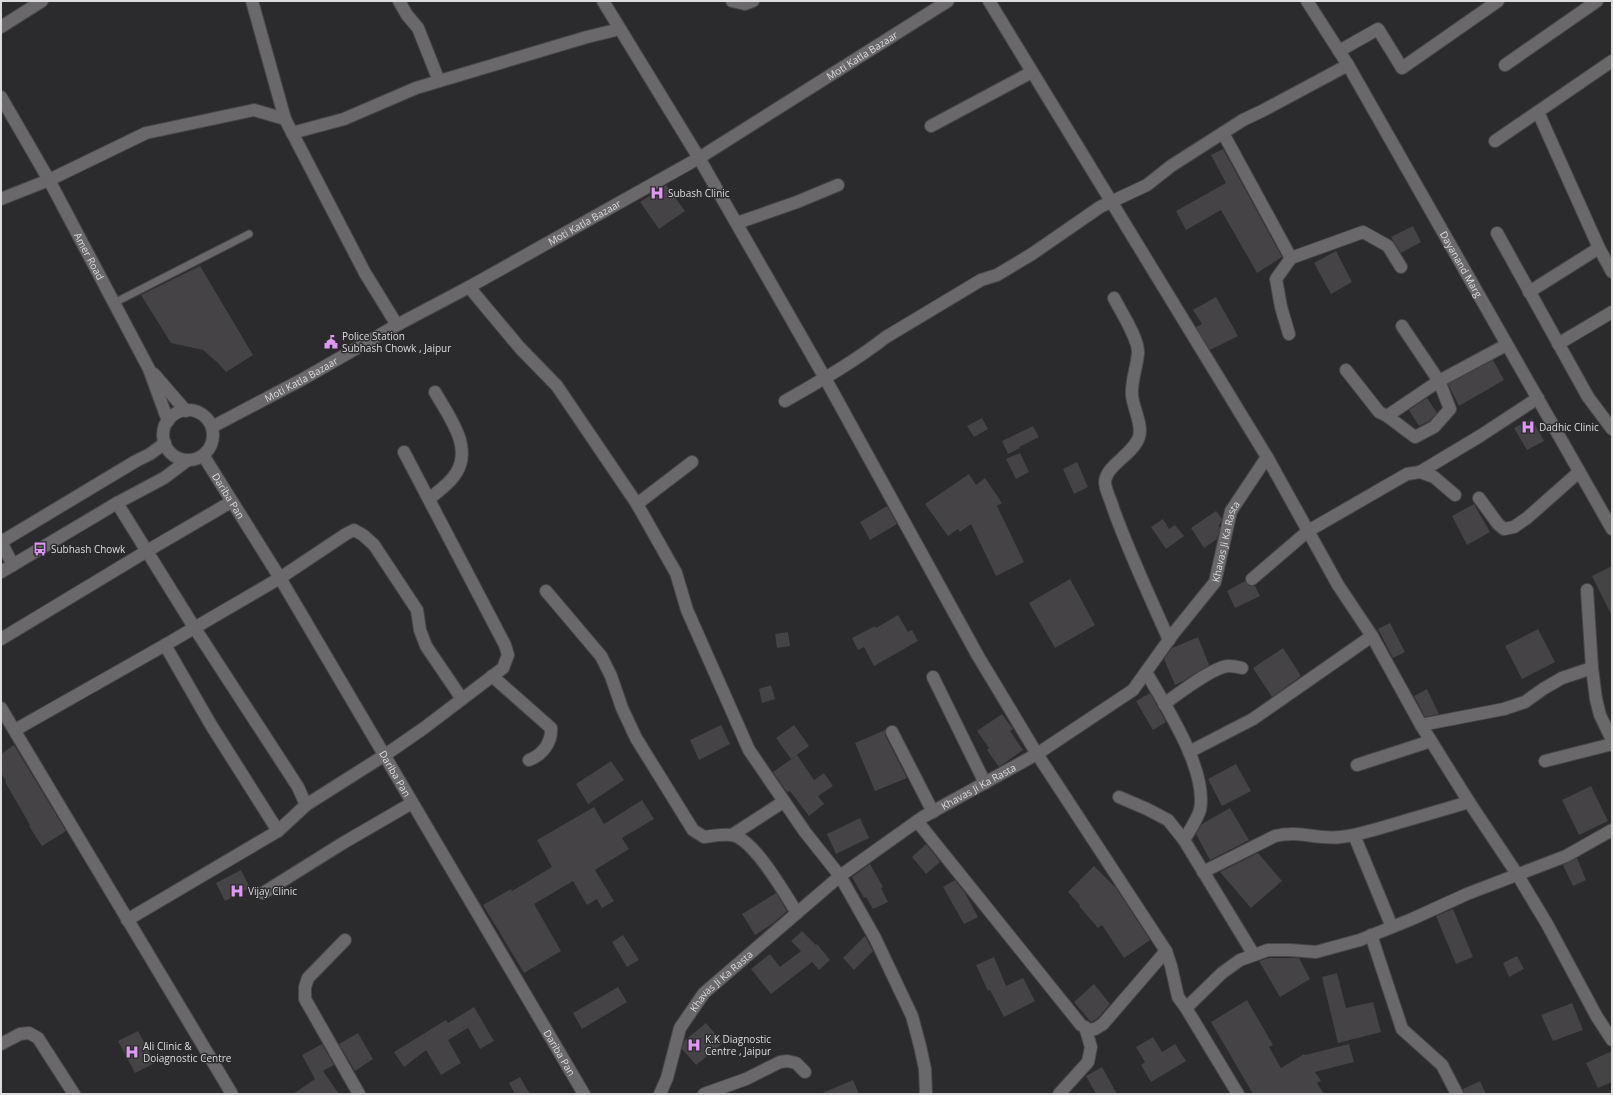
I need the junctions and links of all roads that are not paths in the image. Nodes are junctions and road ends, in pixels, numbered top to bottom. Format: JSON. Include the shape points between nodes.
{"nodes":[{"id":1,"x":42,"y":1,"type":"edge"},
{"id":2,"x":252,"y":1,"type":"edge"},
{"id":3,"x":400,"y":1,"type":"edge"},
{"id":4,"x":603,"y":1,"type":"edge"},
{"id":5,"x":732,"y":1,"type":"edge"},
{"id":6,"x":754,"y":1,"type":"edge"},
{"id":7,"x":948,"y":1,"type":"edge"},
{"id":8,"x":989,"y":1,"type":"edge"},
{"id":9,"x":1307,"y":1,"type":"edge"},
{"id":10,"x":1498,"y":1,"type":"edge"},
{"id":11,"x":1597,"y":1,"type":"edge"},
{"id":12,"x":1,"y":27,"type":"edge"},
{"id":13,"x":620,"y":30,"type":"junction"},
{"id":14,"x":1339,"y":51,"type":"junction"},
{"id":15,"x":1612,"y":61,"type":"edge"},
{"id":16,"x":1348,"y":65,"type":"junction"},
{"id":17,"x":1505,"y":65,"type":"dead end"},
{"id":18,"x":1032,"y":72,"type":"junction"},
{"id":19,"x":439,"y":81,"type":"junction"},
{"id":20,"x":1,"y":97,"type":"edge"},
{"id":21,"x":1538,"y":112,"type":"junction"},
{"id":22,"x":285,"y":119,"type":"junction"},
{"id":23,"x":931,"y":126,"type":"dead end"},
{"id":24,"x":292,"y":133,"type":"junction"},
{"id":25,"x":1223,"y":133,"type":"junction"},
{"id":26,"x":1496,"y":141,"type":"dead end"},
{"id":27,"x":699,"y":158,"type":"junction"},
{"id":28,"x":49,"y":180,"type":"junction"},
{"id":29,"x":838,"y":185,"type":"dead end"},
{"id":30,"x":1,"y":199,"type":"edge"},
{"id":31,"x":1111,"y":202,"type":"junction"},
{"id":32,"x":737,"y":223,"type":"junction"},
{"id":33,"x":1497,"y":233,"type":"dead end"},
{"id":34,"x":249,"y":234,"type":"dead end"},
{"id":35,"x":1599,"y":248,"type":"junction"},
{"id":36,"x":1292,"y":258,"type":"junction"},
{"id":37,"x":1401,"y":267,"type":"dead end"},
{"id":38,"x":1612,"y":272,"type":"edge"},
{"id":39,"x":469,"y":287,"type":"junction"},
{"id":40,"x":1529,"y":292,"type":"junction"},
{"id":41,"x":1114,"y":298,"type":"dead end"},
{"id":42,"x":114,"y":303,"type":"junction"},
{"id":43,"x":1612,"y":312,"type":"edge"},
{"id":44,"x":397,"y":325,"type":"junction"},
{"id":45,"x":1402,"y":326,"type":"dead end"},
{"id":46,"x":1289,"y":334,"type":"dead end"},
{"id":47,"x":1506,"y":344,"type":"junction"},
{"id":48,"x":1558,"y":344,"type":"junction"},
{"id":49,"x":149,"y":369,"type":"junction"},
{"id":50,"x":1346,"y":370,"type":"dead end"},
{"id":51,"x":826,"y":378,"type":"junction"},
{"id":52,"x":1439,"y":381,"type":"junction"},
{"id":53,"x":435,"y":392,"type":"dead end"},
{"id":54,"x":1538,"y":398,"type":"junction"},
{"id":55,"x":785,"y":401,"type":"dead end"},
{"id":56,"x":186,"y":411,"type":"junction"},
{"id":57,"x":1387,"y":416,"type":"junction"},
{"id":58,"x":168,"y":421,"type":"junction"},
{"id":59,"x":212,"y":427,"type":"junction"},
{"id":60,"x":1612,"y":429,"type":"edge"},
{"id":61,"x":165,"y":443,"type":"junction"},
{"id":62,"x":404,"y":452,"type":"dead end"},
{"id":63,"x":203,"y":455,"type":"junction"},
{"id":64,"x":1267,"y":457,"type":"junction"},
{"id":65,"x":188,"y":460,"type":"junction"},
{"id":66,"x":692,"y":462,"type":"dead end"},
{"id":67,"x":1420,"y":472,"type":"junction"},
{"id":68,"x":1579,"y":472,"type":"junction"},
{"id":69,"x":1455,"y":495,"type":"dead end"},
{"id":70,"x":1479,"y":498,"type":"dead end"},
{"id":71,"x":429,"y":499,"type":"junction"},
{"id":72,"x":117,"y":502,"type":"junction"},
{"id":73,"x":231,"y":502,"type":"junction"},
{"id":74,"x":637,"y":504,"type":"junction"},
{"id":75,"x":1612,"y":529,"type":"edge"},
{"id":76,"x":1308,"y":530,"type":"junction"},
{"id":77,"x":1,"y":542,"type":"edge"},
{"id":78,"x":147,"y":550,"type":"junction"},
{"id":79,"x":13,"y":565,"type":"junction"},
{"id":80,"x":1,"y":572,"type":"edge"},
{"id":81,"x":280,"y":578,"type":"junction"},
{"id":82,"x":1252,"y":578,"type":"dead end"},
{"id":83,"x":1587,"y":590,"type":"dead end"},
{"id":84,"x":546,"y":591,"type":"dead end"},
{"id":85,"x":194,"y":628,"type":"junction"},
{"id":86,"x":1372,"y":636,"type":"junction"},
{"id":87,"x":1,"y":639,"type":"edge"},
{"id":88,"x":1169,"y":640,"type":"junction"},
{"id":89,"x":164,"y":645,"type":"junction"},
{"id":90,"x":1242,"y":668,"type":"dead end"},
{"id":91,"x":1592,"y":668,"type":"junction"},
{"id":92,"x":1146,"y":672,"type":"junction"},
{"id":93,"x":492,"y":676,"type":"junction"},
{"id":94,"x":933,"y":677,"type":"dead end"},
{"id":95,"x":462,"y":699,"type":"junction"},
{"id":96,"x":1164,"y":704,"type":"junction"},
{"id":97,"x":1,"y":708,"type":"edge"},
{"id":98,"x":1421,"y":725,"type":"junction"},
{"id":99,"x":14,"y":730,"type":"junction"},
{"id":100,"x":892,"y":732,"type":"dead end"},
{"id":101,"x":1612,"y":740,"type":"edge"},
{"id":102,"x":1431,"y":741,"type":"junction"},
{"id":103,"x":1612,"y":744,"type":"edge"},
{"id":104,"x":1189,"y":752,"type":"junction"},
{"id":105,"x":1037,"y":754,"type":"junction"},
{"id":106,"x":385,"y":755,"type":"junction"},
{"id":107,"x":529,"y":760,"type":"dead end"},
{"id":108,"x":1545,"y":761,"type":"dead end"},
{"id":109,"x":1357,"y":765,"type":"dead end"},
{"id":110,"x":985,"y":783,"type":"junction"},
{"id":111,"x":1119,"y":797,"type":"dead end"},
{"id":112,"x":412,"y":802,"type":"junction"},
{"id":113,"x":783,"y":802,"type":"junction"},
{"id":114,"x":1469,"y":802,"type":"junction"},
{"id":115,"x":306,"y":805,"type":"junction"},
{"id":116,"x":933,"y":812,"type":"junction"},
{"id":117,"x":916,"y":822,"type":"junction"},
{"id":118,"x":1612,"y":830,"type":"edge"},
{"id":119,"x":278,"y":831,"type":"junction"},
{"id":120,"x":732,"y":835,"type":"junction"},
{"id":121,"x":1354,"y":835,"type":"junction"},
{"id":122,"x":1184,"y":840,"type":"junction"},
{"id":123,"x":1202,"y":872,"type":"junction"},
{"id":124,"x":1517,"y":874,"type":"junction"},
{"id":125,"x":840,"y":876,"type":"junction"},
{"id":126,"x":263,"y":893,"type":"dead end"},
{"id":127,"x":797,"y":913,"type":"junction"},
{"id":128,"x":127,"y":920,"type":"junction"},
{"id":129,"x":1392,"y":927,"type":"junction"},
{"id":130,"x":1371,"y":935,"type":"junction"},
{"id":131,"x":346,"y":940,"type":"dead end"},
{"id":132,"x":1166,"y":951,"type":"junction"},
{"id":133,"x":1254,"y":955,"type":"junction"},
{"id":134,"x":1186,"y":1008,"type":"junction"},
{"id":135,"x":1085,"y":1027,"type":"junction"},
{"id":136,"x":1612,"y":1040,"type":"edge"},
{"id":137,"x":1,"y":1044,"type":"edge"},
{"id":138,"x":805,"y":1072,"type":"dead end"},
{"id":139,"x":74,"y":1094,"type":"edge"},
{"id":140,"x":232,"y":1094,"type":"edge"},
{"id":141,"x":359,"y":1094,"type":"edge"},
{"id":142,"x":584,"y":1094,"type":"edge"},
{"id":143,"x":660,"y":1094,"type":"edge"},
{"id":144,"x":704,"y":1094,"type":"edge"},
{"id":145,"x":926,"y":1094,"type":"edge"},
{"id":146,"x":1058,"y":1094,"type":"edge"},
{"id":147,"x":1238,"y":1094,"type":"edge"},
{"id":148,"x":1457,"y":1094,"type":"edge"}],
"edges":[{"from":1,"to":12,"type":"street"},
{"from":2,"to":22,"type":"street"},
{"from":3,"to":19,"type":"street","via":[[418,28]]},
{"from":4,"to":13,"type":"street"},
{"from":5,"to":6,"type":"street","via":[[745,4]]},
{"from":7,"to":27,"type":"street","name":"Moti Katla Bazaar"},
{"from":8,"to":18,"type":"street"},
{"from":9,"to":14,"type":"street","name":"Dayanand Marg"},
{"from":10,"to":14,"type":"street","via":[[1402,68],[1378,30]]},
{"from":11,"to":17,"type":"street"},
{"from":13,"to":19,"type":"street"},
{"from":13,"to":27,"type":"street"},
{"from":14,"to":16,"type":"street","name":"Dayanand Marg"},
{"from":15,"to":21,"type":"street"},
{"from":16,"to":25,"type":"street"},
{"from":16,"to":47,"type":"street","name":"Dayanand Marg"},
{"from":18,"to":23,"type":"street"},
{"from":18,"to":31,"type":"street"},
{"from":19,"to":24,"type":"street","via":[[416,88],[344,119]]},
{"from":20,"to":28,"type":"street","name":"Amer Road"},
{"from":21,"to":26,"type":"street"},
{"from":21,"to":35,"type":"street"},
{"from":22,"to":24,"type":"street"},
{"from":22,"to":28,"type":"street","via":[[254,110],[146,133]]},
{"from":24,"to":44,"type":"street","via":[[365,272]]},
{"from":25,"to":31,"type":"street","via":[[1171,166],[1147,185]]},
{"from":25,"to":36,"type":"street"},
{"from":27,"to":32,"type":"street"},
{"from":27,"to":39,"type":"street","name":"Moti Katla Bazaar"},
{"from":28,"to":30,"type":"street"},
{"from":28,"to":42,"type":"street","name":"Amer Road"},
{"from":29,"to":32,"type":"street"},
{"from":31,"to":51,"type":"street","via":[[1032,254],[997,275],[981,280],[886,337]]},
{"from":31,"to":64,"type":"street"},
{"from":32,"to":51,"type":"street"},
{"from":33,"to":40,"type":"street"},
{"from":34,"to":42,"type":"lane"},
{"from":35,"to":38,"type":"street"},
{"from":35,"to":40,"type":"street"},
{"from":36,"to":37,"type":"street","via":[[1363,232],[1388,246]]},
{"from":36,"to":46,"type":"street","via":[[1276,279]]},
{"from":39,"to":44,"type":"street","name":"Moti Katla Bazaar"},
{"from":39,"to":74,"type":"street","via":[[520,348],[557,386]]},
{"from":40,"to":48,"type":"street"},
{"from":41,"to":88,"type":"street","via":[[1136,339],[1138,352],[1132,396],[1139,436],[1132,449],[1110,470],[1105,484],[1120,529]]},
{"from":42,"to":49,"type":"street","name":"Amer Road"},
{"from":43,"to":48,"type":"street"},
{"from":44,"to":59,"type":"street","name":"Moti Katla Bazaar","via":[[304,379]]},
{"from":45,"to":52,"type":"street"},
{"from":47,"to":52,"type":"street"},
{"from":47,"to":54,"type":"street","name":"Dayanand Marg"},
{"from":48,"to":60,"type":"street","via":[[1588,397]]},
{"from":49,"to":56,"type":"street"},
{"from":49,"to":58,"type":"street","name":"Amer Road"},
{"from":50,"to":57,"type":"street","via":[[1379,412]]},
{"from":51,"to":55,"type":"street"},
{"from":51,"to":105,"type":"street","via":[[978,656]]},
{"from":52,"to":57,"type":"street"},
{"from":52,"to":57,"type":"street","via":[[1450,409],[1434,427],[1415,437]]},
{"from":53,"to":71,"type":"street","via":[[461,441],[463,458],[454,476]]},
{"from":54,"to":67,"type":"street"},
{"from":54,"to":68,"type":"street","name":"Dayanand Marg"},
{"from":56,"to":58,"type":"street","via":[[173,415]]},
{"from":56,"to":59,"type":"street","via":[[196,411],[203,415]]},
{"from":58,"to":61,"type":"street","via":[[164,435]]},
{"from":59,"to":63,"type":"street","via":[[212,442]]},
{"from":61,"to":65,"type":"street","via":[[174,455]]},
{"from":61,"to":77,"type":"street"},
{"from":62,"to":71,"type":"street"},
{"from":63,"to":65,"type":"street"},
{"from":63,"to":73,"type":"street","name":"Dariba Pan"},
{"from":64,"to":76,"type":"street"},
{"from":64,"to":88,"type":"street","name":"Khavas Ji Ka Rasta","via":[[1231,511],[1215,582]]},
{"from":65,"to":72,"type":"street","via":[[164,478]]},
{"from":66,"to":74,"type":"street"},
{"from":67,"to":69,"type":"street","via":[[1434,476]]},
{"from":67,"to":76,"type":"street","via":[[1407,474]]},
{"from":68,"to":70,"type":"street","via":[[1514,527],[1504,529]]},
{"from":68,"to":75,"type":"street","name":"Dayanand Marg"},
{"from":71,"to":93,"type":"street","via":[[505,644],[508,655],[503,668]]},
{"from":72,"to":78,"type":"street"},
{"from":72,"to":79,"type":"street"},
{"from":73,"to":78,"type":"street"},
{"from":73,"to":81,"type":"street","name":"Dariba Pan"},
{"from":74,"to":113,"type":"street","via":[[676,573],[687,610],[748,750]]},
{"from":76,"to":82,"type":"street"},
{"from":76,"to":86,"type":"street","via":[[1338,585]]},
{"from":77,"to":79,"type":"street"},
{"from":78,"to":85,"type":"street"},
{"from":78,"to":87,"type":"street"},
{"from":79,"to":80,"type":"street"},
{"from":81,"to":85,"type":"street"},
{"from":81,"to":95,"type":"street","via":[[346,534],[354,530],[363,535],[374,545],[417,610],[426,646]]},
{"from":81,"to":106,"type":"street","name":"Dariba Pan"},
{"from":83,"to":91,"type":"street"},
{"from":84,"to":120,"type":"street","via":[[601,656],[636,738],[693,830],[704,837]]},
{"from":85,"to":89,"type":"street"},
{"from":85,"to":115,"type":"street","via":[[298,787]]},
{"from":86,"to":98,"type":"street"},
{"from":86,"to":104,"type":"street","via":[[1253,719]]},
{"from":88,"to":92,"type":"street","name":"Khavas Ji Ka Rasta"},
{"from":89,"to":99,"type":"street"},
{"from":89,"to":119,"type":"street"},
{"from":90,"to":96,"type":"street","via":[[1229,665],[1209,673]]},
{"from":91,"to":98,"type":"street","via":[[1562,678],[1525,702],[1504,709]]},
{"from":91,"to":101,"type":"street","via":[[1600,715]]},
{"from":92,"to":96,"type":"street"},
{"from":92,"to":105,"type":"street","name":"Khavas Ji Ka Rasta","via":[[1132,690]]},
{"from":93,"to":95,"type":"street"},
{"from":93,"to":107,"type":"street","via":[[551,728],[551,735],[541,754]]},
{"from":94,"to":110,"type":"street"},
{"from":95,"to":106,"type":"street"},
{"from":96,"to":104,"type":"street"},
{"from":97,"to":99,"type":"street"},
{"from":98,"to":102,"type":"street"},
{"from":99,"to":128,"type":"street"},
{"from":100,"to":116,"type":"street"},
{"from":102,"to":109,"type":"street"},
{"from":102,"to":114,"type":"street"},
{"from":103,"to":108,"type":"street"},
{"from":104,"to":122,"type":"street","via":[[1200,795],[1200,811]]},
{"from":105,"to":110,"type":"street","name":"Khavas Ji Ka Rasta"},
{"from":105,"to":132,"type":"street"},
{"from":106,"to":112,"type":"street","name":"Dariba Pan"},
{"from":106,"to":115,"type":"street"},
{"from":110,"to":116,"type":"street","name":"Khavas Ji Ka Rasta"},
{"from":111,"to":122,"type":"street","via":[[1168,820]]},
{"from":112,"to":126,"type":"street"},
{"from":112,"to":142,"type":"street","name":"Dariba Pan"},
{"from":113,"to":120,"type":"street"},
{"from":113,"to":125,"type":"street"},
{"from":114,"to":121,"type":"street"},
{"from":114,"to":124,"type":"street"},
{"from":115,"to":119,"type":"street"},
{"from":116,"to":117,"type":"street","name":"Khavas Ji Ka Rasta"},
{"from":117,"to":125,"type":"street","name":"Khavas Ji Ka Rasta"},
{"from":117,"to":135,"type":"street"},
{"from":118,"to":124,"type":"street","via":[[1566,856]]},
{"from":119,"to":128,"type":"street"},
{"from":120,"to":127,"type":"street","via":[[747,842],[756,851]]},
{"from":121,"to":123,"type":"street","via":[[1324,838],[1285,833]]},
{"from":121,"to":129,"type":"street"},
{"from":122,"to":123,"type":"street"},
{"from":123,"to":133,"type":"street"},
{"from":124,"to":129,"type":"street"},
{"from":124,"to":136,"type":"street"},
{"from":125,"to":127,"type":"street","name":"Khavas Ji Ka Rasta"},
{"from":125,"to":145,"type":"street","via":[[875,938],[912,1016],[925,1069]]},
{"from":127,"to":143,"type":"street","name":"Khavas Ji Ka Rasta","via":[[704,993],[680,1028],[667,1078]]},
{"from":128,"to":140,"type":"street"},
{"from":129,"to":130,"type":"street"},
{"from":130,"to":133,"type":"street","via":[[1316,952],[1268,950]]},
{"from":130,"to":148,"type":"street","via":[[1402,1029],[1442,1065]]},
{"from":131,"to":141,"type":"street","via":[[308,978],[305,999]]},
{"from":132,"to":134,"type":"street","via":[[1178,997]]},
{"from":132,"to":135,"type":"street","via":[[1103,1024],[1089,1030]]},
{"from":133,"to":134,"type":"street","via":[[1240,960],[1222,973]]},
{"from":134,"to":147,"type":"street"},
{"from":135,"to":146,"type":"street","via":[[1091,1047],[1088,1062]]},
{"from":137,"to":139,"type":"street","via":[[20,1034],[29,1033],[38,1038]]},
{"from":138,"to":144,"type":"street","via":[[796,1063],[780,1062],[746,1079]]}]}
